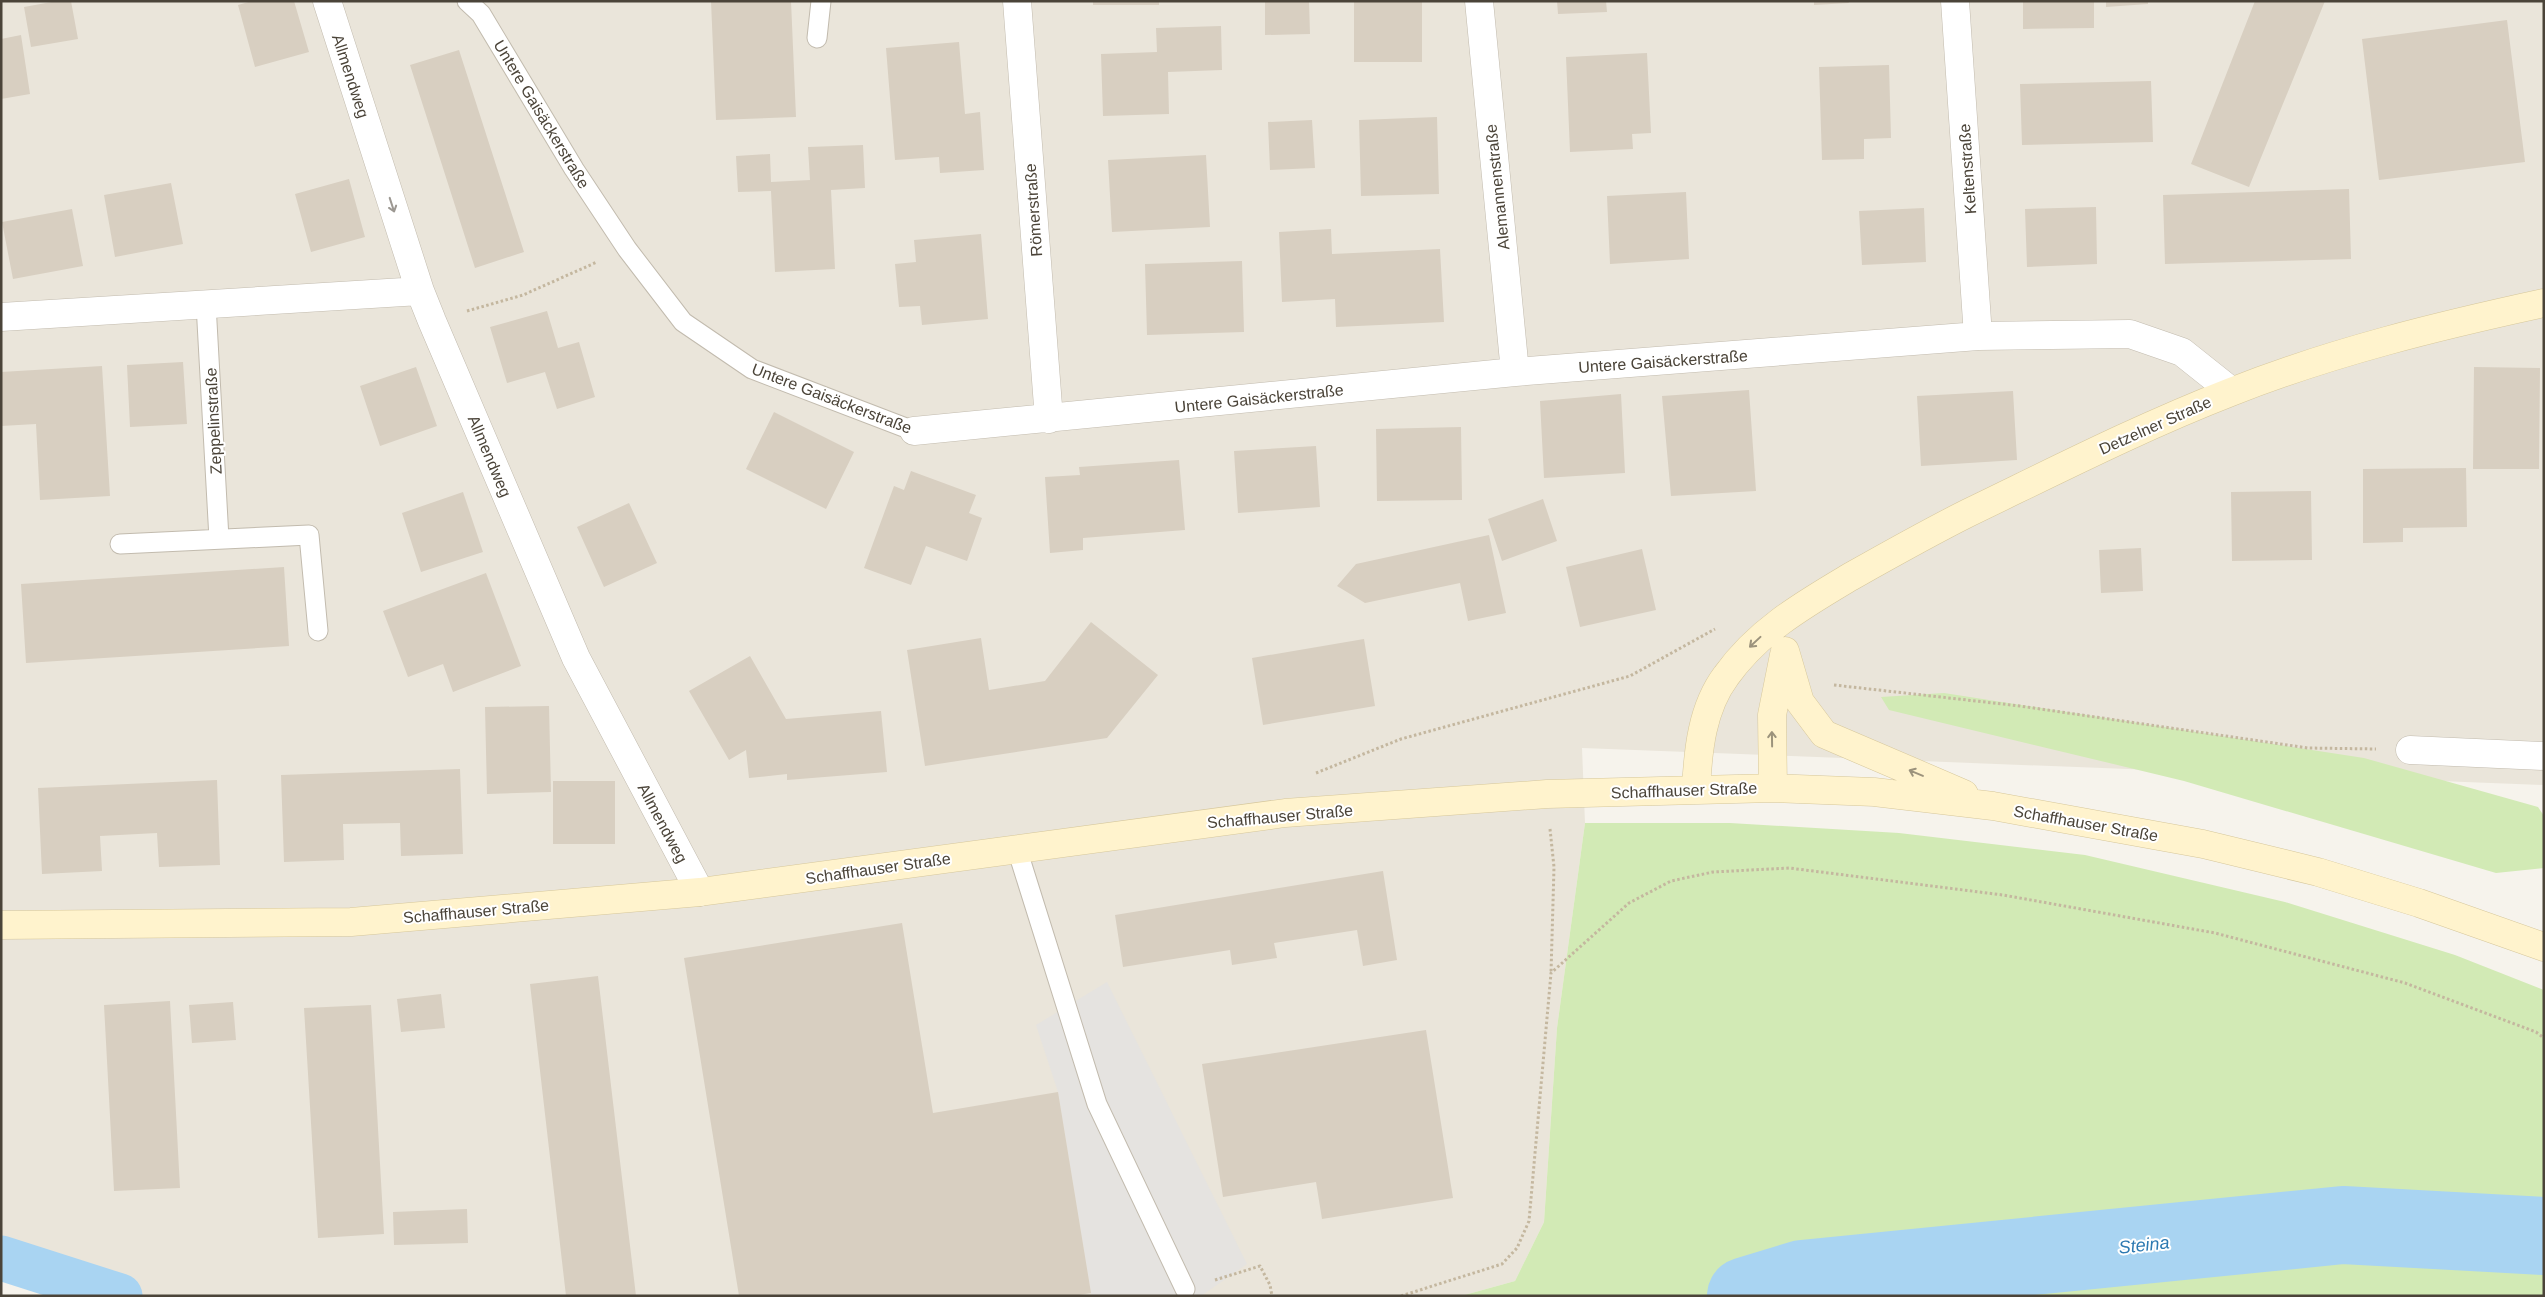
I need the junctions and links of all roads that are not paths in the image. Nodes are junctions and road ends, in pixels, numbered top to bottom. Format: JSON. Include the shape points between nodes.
{"nodes":[{"id":1,"x":327,"y":1,"type":"edge"},
{"id":2,"x":467,"y":1,"type":"edge"},
{"id":3,"x":821,"y":1,"type":"edge"},
{"id":4,"x":1017,"y":1,"type":"edge"},
{"id":5,"x":1479,"y":1,"type":"edge"},
{"id":6,"x":1955,"y":1,"type":"edge"},
{"id":7,"x":818,"y":38,"type":"dead end"},
{"id":8,"x":420,"y":291,"type":"junction"},
{"id":9,"x":2544,"y":303,"type":"edge"},
{"id":10,"x":206,"y":304,"type":"junction"},
{"id":11,"x":1,"y":317,"type":"edge"},
{"id":12,"x":1978,"y":336,"type":"junction"},
{"id":13,"x":1516,"y":372,"type":"junction"},
{"id":14,"x":2231,"y":392,"type":"junction"},
{"id":15,"x":1048,"y":419,"type":"junction"},
{"id":16,"x":914,"y":432,"type":"joint"},
{"id":17,"x":219,"y":538,"type":"junction"},
{"id":18,"x":120,"y":544,"type":"dead end"},
{"id":19,"x":1792,"y":611,"type":"junction"},
{"id":20,"x":318,"y":631,"type":"dead end"},
{"id":21,"x":1785,"y":650,"type":"junction"},
{"id":22,"x":2410,"y":750,"type":"road end"},
{"id":23,"x":2544,"y":756,"type":"edge"},
{"id":24,"x":1773,"y":788,"type":"junction"},
{"id":25,"x":1696,"y":789,"type":"junction"},
{"id":26,"x":1993,"y":806,"type":"junction"},
{"id":27,"x":1017,"y":849,"type":"junction"},
{"id":28,"x":700,"y":892,"type":"junction"},
{"id":29,"x":1,"y":925,"type":"edge"},
{"id":30,"x":2544,"y":947,"type":"edge"},
{"id":31,"x":1185,"y":1289,"type":"road end"}],
"edges":[{"from":1,"to":8,"type":"street","name":"Allmendweg","one_way":true},
{"from":2,"to":16,"type":"lane","name":"Untere Gaisäckerstraße","via":[[481,14],[574,169],[627,249],[683,322],[752,369]]},
{"from":3,"to":7,"type":"lane"},
{"from":4,"to":15,"type":"street","name":"Römerstraße"},
{"from":5,"to":13,"type":"street","name":"Alemannenstraße"},
{"from":6,"to":12,"type":"street","name":"Keltenstraße"},
{"from":8,"to":10,"type":"street"},
{"from":8,"to":28,"type":"street","name":"Allmendweg","via":[[576,658]]},
{"from":9,"to":14,"type":"main road","name":"Detzelner Straße","via":[[2445,324]]},
{"from":10,"to":11,"type":"street"},
{"from":10,"to":17,"type":"lane","name":"Zeppelinstraße"},
{"from":12,"to":13,"type":"street","name":"Untere Gaisäckerstraße"},
{"from":12,"to":14,"type":"street","name":"Untere Gaisäckerstraße","via":[[2130,334],[2182,352]]},
{"from":13,"to":15,"type":"street","name":"Untere Gaisäckerstraße"},
{"from":14,"to":19,"type":"main road","name":"Detzelner Straße","via":[[2070,464],[1914,540]]},
{"from":15,"to":16,"type":"street","name":"Untere Gaisäckerstraße"},
{"from":17,"to":18,"type":"lane"},
{"from":17,"to":20,"type":"lane","via":[[309,535]]},
{"from":19,"to":21,"type":"main road"},
{"from":19,"to":25,"type":"main road","name":"Detzelner Straße","one_way":true,"via":[[1753,643],[1724,678],[1705,719],[1698,750]]},
{"from":24,"to":21,"type":"main road","one_way":true,"via":[[1772,716]]},
{"from":26,"to":21,"type":"main road","one_way":true,"via":[[1824,734],[1800,702]]},
{"from":22,"to":23,"type":"street"},
{"from":24,"to":25,"type":"main road","name":"Schaffhauser Straße"},
{"from":24,"to":26,"type":"main road","name":"Schaffhauser Straße","via":[[1874,792]]},
{"from":25,"to":27,"type":"main road","name":"Schaffhauser Straße","via":[[1547,794],[1285,813]]},
{"from":26,"to":30,"type":"main road","name":"Schaffhauser Straße","via":[[2203,844],[2318,872]]},
{"from":27,"to":28,"type":"main road","name":"Schaffhauser Straße"},
{"from":27,"to":31,"type":"lane","via":[[1097,1104]]},
{"from":28,"to":29,"type":"main road","name":"Schaffhauser Straße","via":[[350,922]]}]}
